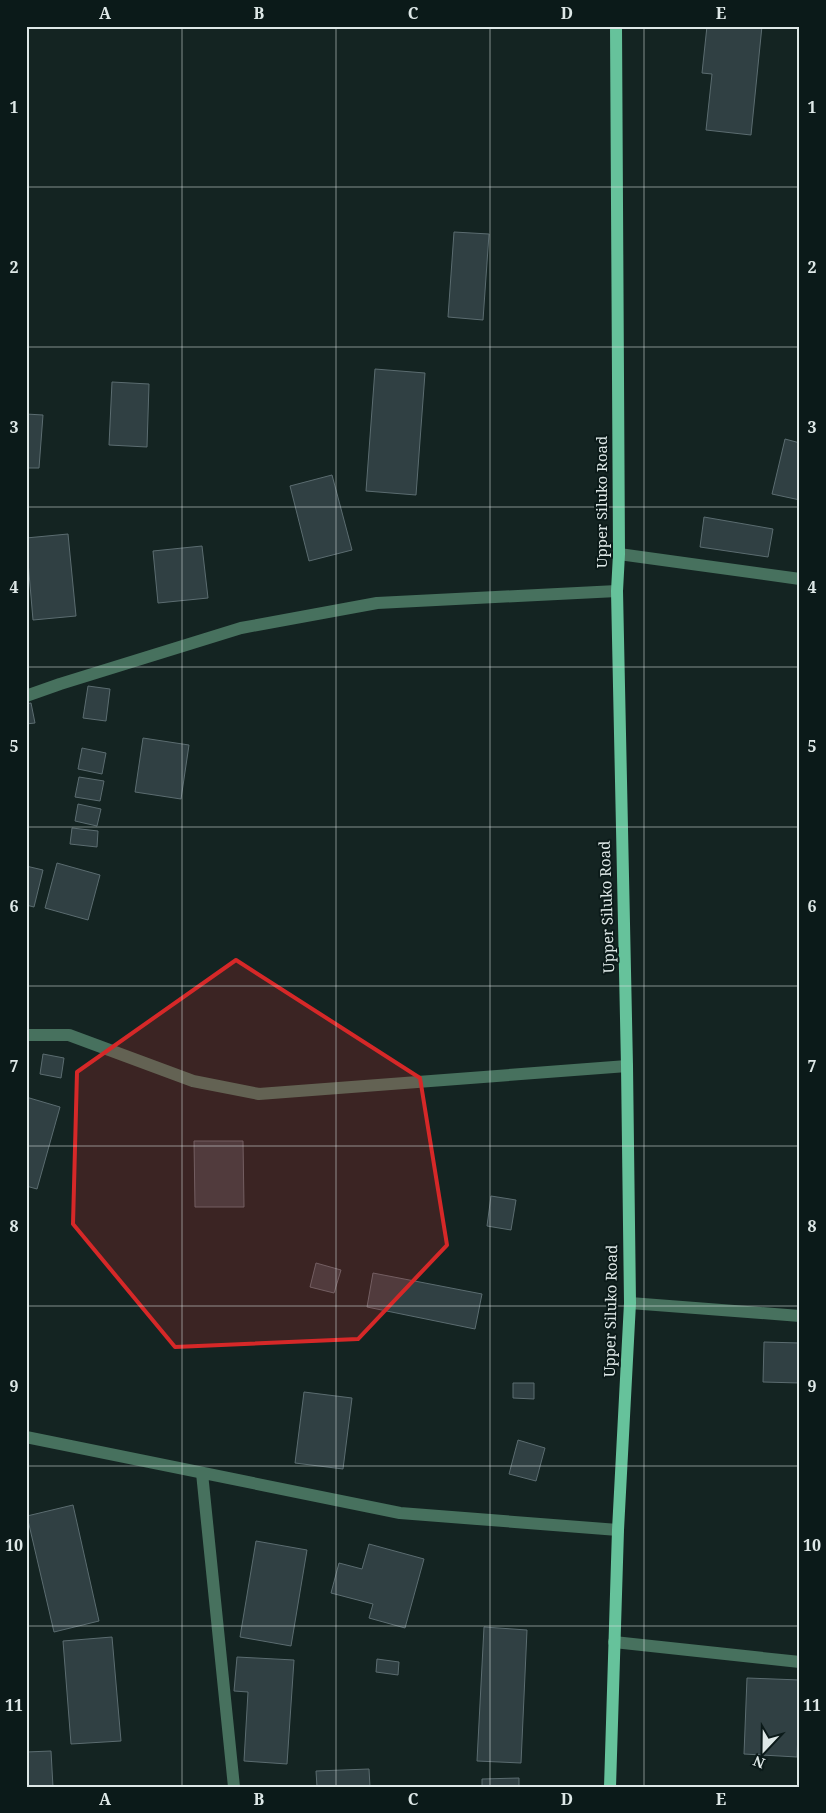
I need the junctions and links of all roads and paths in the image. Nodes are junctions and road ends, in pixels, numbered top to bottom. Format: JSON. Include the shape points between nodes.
{"nodes":[{"id":1,"x":616,"y":26,"type":"edge"},
{"id":2,"x":619,"y":554,"type":"junction"},
{"id":3,"x":800,"y":579,"type":"edge"},
{"id":4,"x":617,"y":591,"type":"junction"},
{"id":5,"x":26,"y":696,"type":"edge"},
{"id":6,"x":26,"y":1035,"type":"edge"},
{"id":7,"x":627,"y":1066,"type":"junction"},
{"id":8,"x":630,"y":1303,"type":"junction"},
{"id":9,"x":800,"y":1316,"type":"edge"},
{"id":10,"x":26,"y":1437,"type":"edge"},
{"id":11,"x":202,"y":1473,"type":"junction"},
{"id":12,"x":618,"y":1530,"type":"junction"},
{"id":13,"x":614,"y":1642,"type":"junction"},
{"id":14,"x":800,"y":1662,"type":"edge"},
{"id":15,"x":234,"y":1787,"type":"edge"},
{"id":16,"x":610,"y":1787,"type":"edge"}],
"edges":[{"from":1,"to":2,"type":"main road","name":"Upper Siluko Road"},
{"from":2,"to":3,"type":"street"},
{"from":2,"to":4,"type":"main road","name":"Upper Siluko Road"},
{"from":4,"to":5,"type":"street","via":[[377,602],[241,628]]},
{"from":4,"to":7,"type":"main road","name":"Upper Siluko Road"},
{"from":6,"to":7,"type":"street","via":[[69,1035],[193,1081],[259,1094]]},
{"from":7,"to":8,"type":"main road","name":"Upper Siluko Road"},
{"from":8,"to":9,"type":"street"},
{"from":8,"to":12,"type":"main road","name":"Upper Siluko Road"},
{"from":10,"to":11,"type":"street"},
{"from":11,"to":12,"type":"street","via":[[400,1513]]},
{"from":11,"to":15,"type":"street"},
{"from":12,"to":13,"type":"main road","name":"Upper Siluko Road"},
{"from":13,"to":14,"type":"street"},
{"from":13,"to":16,"type":"main road","name":"Upper Siluko Road"}]}
